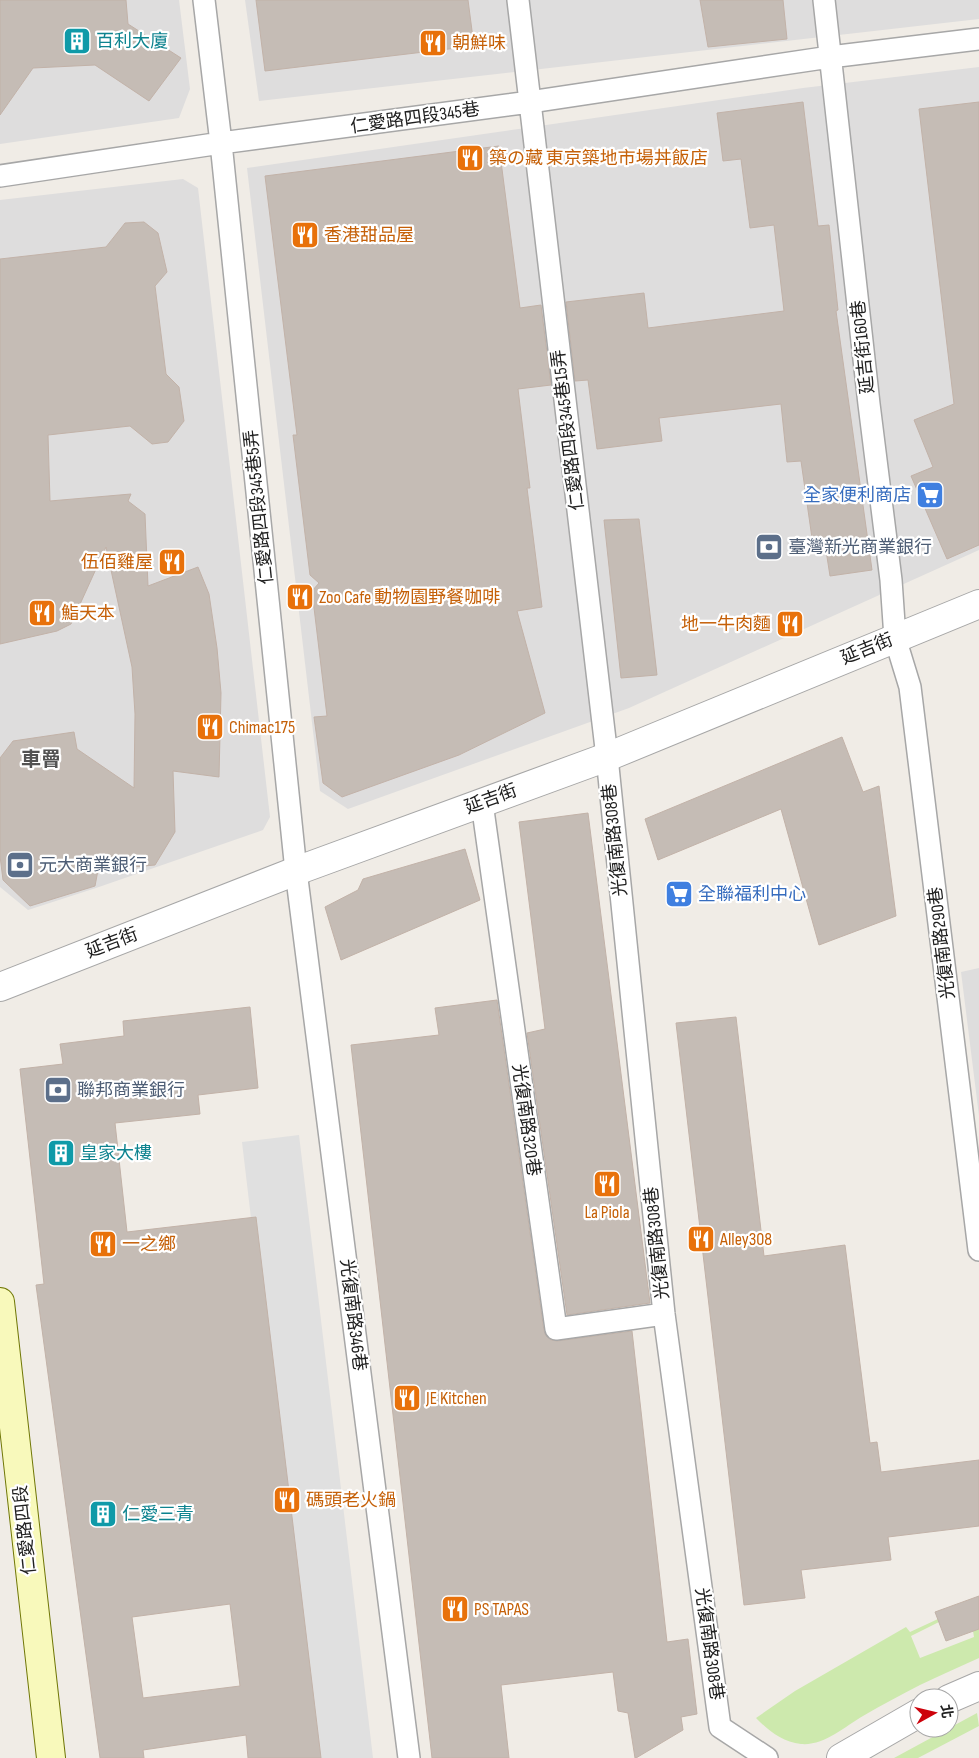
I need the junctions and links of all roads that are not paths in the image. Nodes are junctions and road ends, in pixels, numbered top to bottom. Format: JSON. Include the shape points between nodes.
{"nodes":[{"id":1,"x":204,"y":0,"type":"edge"},
{"id":2,"x":518,"y":0,"type":"edge"},
{"id":3,"x":824,"y":0,"type":"edge"},
{"id":4,"x":979,"y":39,"type":"edge"},
{"id":5,"x":830,"y":57,"type":"junction"},
{"id":6,"x":530,"y":102,"type":"junction"},
{"id":7,"x":221,"y":143,"type":"junction"},
{"id":8,"x":0,"y":176,"type":"edge"},
{"id":9,"x":979,"y":604,"type":"edge"},
{"id":10,"x":895,"y":638,"type":"junction"},
{"id":11,"x":607,"y":757,"type":"junction"},
{"id":12,"x":482,"y":803,"type":"junction"},
{"id":13,"x":296,"y":871,"type":"junction"},
{"id":14,"x":0,"y":987,"type":"edge"},
{"id":15,"x":979,"y":1250,"type":"edge"},
{"id":16,"x":0,"y":1302,"type":"edge"},
{"id":17,"x":664,"y":1314,"type":"junction"},
{"id":18,"x":979,"y":1686,"type":"edge"},
{"id":19,"x":959,"y":1695,"type":"edge"},
{"id":20,"x":909,"y":1719,"type":"edge"},
{"id":21,"x":50,"y":1758,"type":"edge"},
{"id":22,"x":409,"y":1758,"type":"edge"},
{"id":23,"x":767,"y":1758,"type":"edge"},
{"id":24,"x":841,"y":1758,"type":"edge"}],
"edges":[{"from":1,"to":7,"type":"lane","name":"仁愛路四段345巷5弄"},
{"from":2,"to":6,"type":"lane","name":"仁愛路四段345巷15弄"},
{"from":3,"to":5,"type":"lane","name":"延吉街160巷"},
{"from":4,"to":5,"type":"lane","name":"仁愛路四段345巷"},
{"from":5,"to":6,"type":"lane","name":"仁愛路四段345巷"},
{"from":5,"to":10,"type":"lane","name":"延吉街160巷"},
{"from":6,"to":7,"type":"lane","name":"仁愛路四段345巷"},
{"from":6,"to":11,"type":"lane","name":"仁愛路四段345巷15弄"},
{"from":7,"to":8,"type":"lane","name":"仁愛路四段345巷"},
{"from":7,"to":13,"type":"lane","name":"仁愛路四段345巷5弄"},
{"from":9,"to":10,"type":"street","name":"延吉街"},
{"from":10,"to":11,"type":"street","name":"延吉街"},
{"from":10,"to":15,"type":"lane","name":"光復南路290巷","via":[[910,687]]},
{"from":11,"to":12,"type":"street","name":"延吉街"},
{"from":11,"to":17,"type":"lane","name":"光復南路308巷"},
{"from":12,"to":13,"type":"street","name":"延吉街"},
{"from":12,"to":17,"type":"lane","name":"光復南路320巷","via":[[556,1329]]},
{"from":13,"to":14,"type":"street","name":"延吉街"},
{"from":13,"to":22,"type":"lane","name":"光復南路346巷"},
{"from":16,"to":21,"type":"main road","name":"仁愛路四段"},
{"from":17,"to":23,"type":"lane","name":"光復南路308巷","via":[[720,1727]]},
{"from":18,"to":19,"type":"street"},
{"from":20,"to":24,"type":"street"}]}
